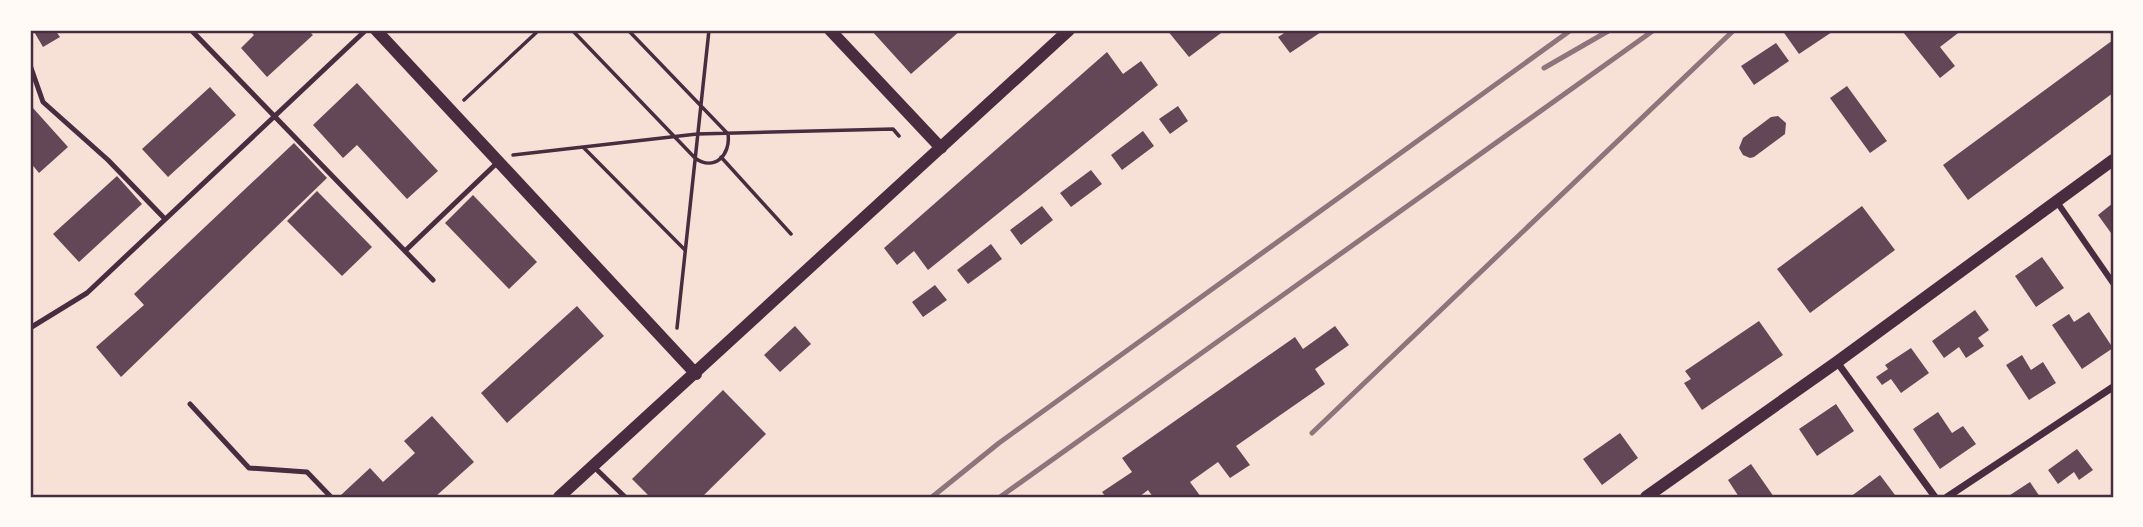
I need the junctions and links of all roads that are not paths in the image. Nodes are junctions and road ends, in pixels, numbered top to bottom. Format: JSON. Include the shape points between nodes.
{"nodes":[{"id":1,"x":191,"y":30,"type":"edge"},
{"id":2,"x":366,"y":30,"type":"edge"},
{"id":3,"x":376,"y":30,"type":"edge"},
{"id":4,"x":830,"y":30,"type":"edge"},
{"id":5,"x":1069,"y":30,"type":"edge"},
{"id":6,"x":30,"y":65,"type":"edge"},
{"id":7,"x":274,"y":116,"type":"junction"},
{"id":8,"x":941,"y":148,"type":"junction"},
{"id":9,"x":497,"y":159,"type":"junction"},
{"id":10,"x":2113,"y":160,"type":"edge"},
{"id":11,"x":2057,"y":202,"type":"junction"},
{"id":12,"x":165,"y":219,"type":"junction"},
{"id":13,"x":405,"y":251,"type":"junction"},
{"id":14,"x":433,"y":280,"type":"dead end"},
{"id":15,"x":2113,"y":283,"type":"edge"},
{"id":16,"x":30,"y":328,"type":"edge"},
{"id":17,"x":1838,"y":362,"type":"junction"},
{"id":18,"x":696,"y":374,"type":"junction"},
{"id":19,"x":2113,"y":387,"type":"edge"},
{"id":20,"x":190,"y":404,"type":"dead end"},
{"id":21,"x":593,"y":466,"type":"junction"},
{"id":22,"x":331,"y":497,"type":"edge"},
{"id":23,"x":559,"y":497,"type":"edge"},
{"id":24,"x":623,"y":497,"type":"edge"},
{"id":25,"x":1646,"y":497,"type":"edge"},
{"id":26,"x":1936,"y":497,"type":"edge"},
{"id":27,"x":1947,"y":497,"type":"edge"}],
"edges":[{"from":1,"to":7,"type":"lane"},
{"from":2,"to":7,"type":"lane"},
{"from":3,"to":9,"type":"street"},
{"from":4,"to":8,"type":"street"},
{"from":5,"to":8,"type":"street"},
{"from":6,"to":12,"type":"lane","via":[[43,102]]},
{"from":7,"to":12,"type":"lane"},
{"from":7,"to":13,"type":"lane"},
{"from":8,"to":18,"type":"street"},
{"from":9,"to":13,"type":"lane"},
{"from":9,"to":18,"type":"street"},
{"from":10,"to":11,"type":"street"},
{"from":11,"to":15,"type":"street"},
{"from":11,"to":17,"type":"street"},
{"from":12,"to":16,"type":"lane","via":[[87,293]]},
{"from":13,"to":14,"type":"lane"},
{"from":17,"to":25,"type":"street"},
{"from":17,"to":26,"type":"street"},
{"from":18,"to":21,"type":"street"},
{"from":19,"to":27,"type":"street"},
{"from":20,"to":22,"type":"lane","via":[[249,468],[307,472]]},
{"from":21,"to":23,"type":"street"},
{"from":21,"to":24,"type":"lane"}]}
